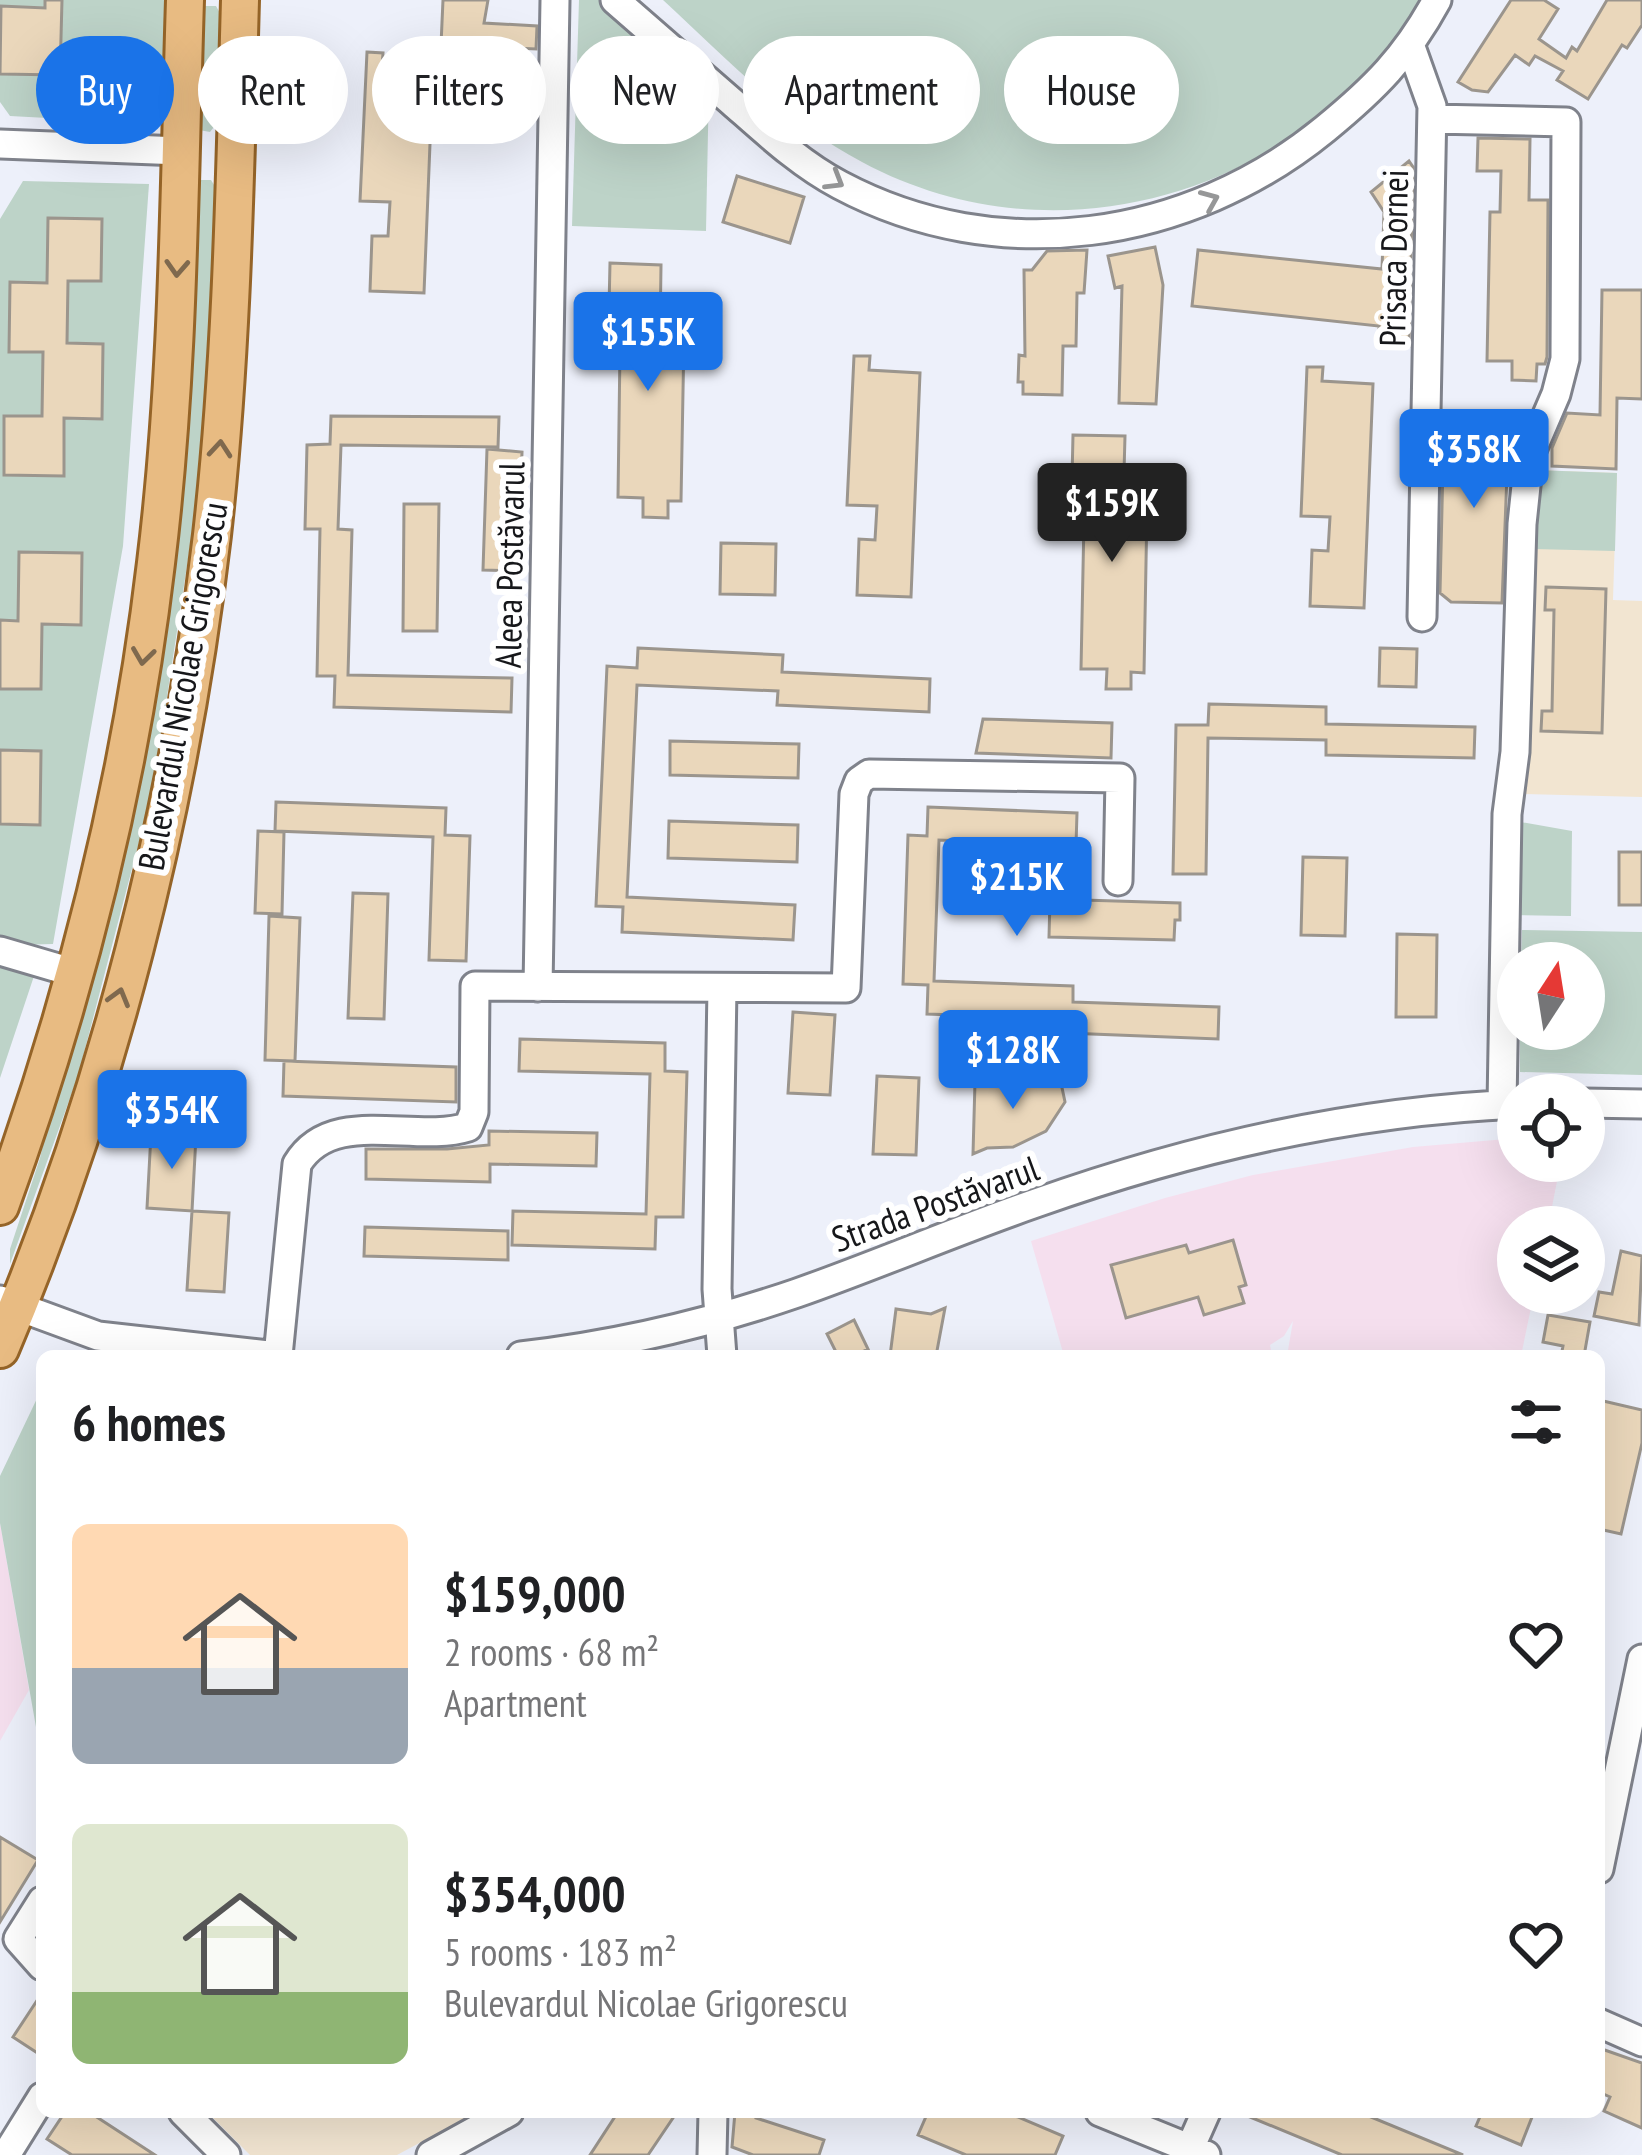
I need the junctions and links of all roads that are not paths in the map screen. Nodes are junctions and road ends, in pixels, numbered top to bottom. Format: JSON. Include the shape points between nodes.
{"nodes":[{"id":1,"x":184,"y":0,"type":"edge"},
{"id":2,"x":240,"y":0,"type":"edge"},
{"id":3,"x":555,"y":0,"type":"edge"},
{"id":4,"x":615,"y":0,"type":"edge"},
{"id":5,"x":1437,"y":0,"type":"edge"},
{"id":6,"x":1411,"y":47,"type":"junction"},
{"id":7,"x":1432,"y":119,"type":"junction"},
{"id":8,"x":5,"y":138,"type":"edge"},
{"id":9,"x":181,"y":151,"type":"junction"},
{"id":10,"x":235,"y":152,"type":"junction"},
{"id":11,"x":1422,"y":617,"type":"dead end"},
{"id":12,"x":1118,"y":880,"type":"dead end"},
{"id":13,"x":0,"y":951,"type":"edge"},
{"id":14,"x":75,"y":973,"type":"junction"},
{"id":15,"x":538,"y":987,"type":"junction"},
{"id":16,"x":722,"y":988,"type":"junction"},
{"id":17,"x":1510,"y":1074,"type":"edge"},
{"id":18,"x":1605,"y":1103,"type":"edge"},
{"id":19,"x":1642,"y":1104,"type":"edge"},
{"id":20,"x":1497,"y":1105,"type":"edge"},
{"id":21,"x":0,"y":1206,"type":"edge"},
{"id":22,"x":9,"y":1304,"type":"edge"},
{"id":23,"x":719,"y":1317,"type":"junction"},
{"id":24,"x":0,"y":1349,"type":"edge"},
{"id":25,"x":224,"y":1350,"type":"edge"},
{"id":26,"x":279,"y":1350,"type":"edge"},
{"id":27,"x":560,"y":1350,"type":"edge"},
{"id":28,"x":722,"y":1350,"type":"edge"},
{"id":29,"x":1642,"y":1659,"type":"edge"},
{"id":30,"x":1605,"y":1840,"type":"edge"},
{"id":31,"x":36,"y":1910,"type":"edge"},
{"id":32,"x":36,"y":1959,"type":"edge"},
{"id":33,"x":1605,"y":2026,"type":"edge"},
{"id":34,"x":1642,"y":2042,"type":"edge"},
{"id":35,"x":36,"y":2106,"type":"edge"},
{"id":36,"x":189,"y":2118,"type":"edge"},
{"id":37,"x":497,"y":2118,"type":"edge"},
{"id":38,"x":713,"y":2118,"type":"edge"},
{"id":39,"x":1114,"y":2118,"type":"edge"},
{"id":40,"x":1204,"y":2118,"type":"edge"},
{"id":41,"x":1194,"y":2153,"type":"edge"},
{"id":42,"x":5,"y":2155,"type":"edge"},
{"id":43,"x":226,"y":2155,"type":"edge"},
{"id":44,"x":431,"y":2155,"type":"edge"},
{"id":45,"x":712,"y":2155,"type":"edge"}],
"edges":[{"from":1,"to":9,"type":"main road","name":"Bulevardul Nicolae Grigorescu"},
{"from":2,"to":10,"type":"main road","name":"Bulevardul Nicolae Grigorescu"},
{"from":3,"to":15,"type":"street","name":"Aleea Postăvarul"},
{"from":4,"to":6,"type":"street","one_way":true,"via":[[833,182],[904,213],[990,234],[1094,231],[1232,191],[1318,135]]},
{"from":5,"to":6,"type":"street"},
{"from":6,"to":7,"type":"street","name":"Prisaca Dornei"},
{"from":7,"to":11,"type":"street","name":"Prisaca Dornei"},
{"from":7,"to":17,"type":"street","via":[[1566,122],[1565,359],[1528,457],[1522,524],[1507,814]]},
{"from":8,"to":9,"type":"street"},
{"from":9,"to":10,"type":"main road"},
{"from":9,"to":14,"type":"main road","name":"Bulevardul Nicolae Grigorescu","one_way":true,"via":[[156,565],[120,789]]},
{"from":22,"to":10,"type":"main road","name":"Bulevardul Nicolae Grigorescu","one_way":true,"via":[[107,1040],[169,800],[212,535]]},
{"from":12,"to":16,"type":"street","via":[[1120,778],[869,774],[854,794],[846,988]]},
{"from":13,"to":14,"type":"street"},
{"from":14,"to":21,"type":"main road","name":"Bulevardul Nicolae Grigorescu"},
{"from":15,"to":16,"type":"street"},
{"from":15,"to":26,"type":"street","via":[[475,986],[468,1127],[326,1136],[304,1152]]},
{"from":16,"to":23,"type":"street"},
{"from":18,"to":19,"type":"street"},
{"from":20,"to":23,"type":"street","name":"Strada Postăvarul","via":[[1381,1116],[1185,1157]]},
{"from":22,"to":24,"type":"main road","name":"Bulevardul Nicolae Grigorescu"},
{"from":22,"to":25,"type":"street","via":[[98,1336]]},
{"from":23,"to":27,"type":"street","name":"Strada Postăvarul"},
{"from":23,"to":28,"type":"street"},
{"from":29,"to":30,"type":"street"},
{"from":31,"to":32,"type":"street","via":[[18,1939]]},
{"from":33,"to":34,"type":"street"},
{"from":35,"to":42,"type":"street"},
{"from":36,"to":43,"type":"street"},
{"from":37,"to":44,"type":"street"},
{"from":38,"to":45,"type":"street"},
{"from":39,"to":41,"type":"street"},
{"from":40,"to":41,"type":"street"}]}
